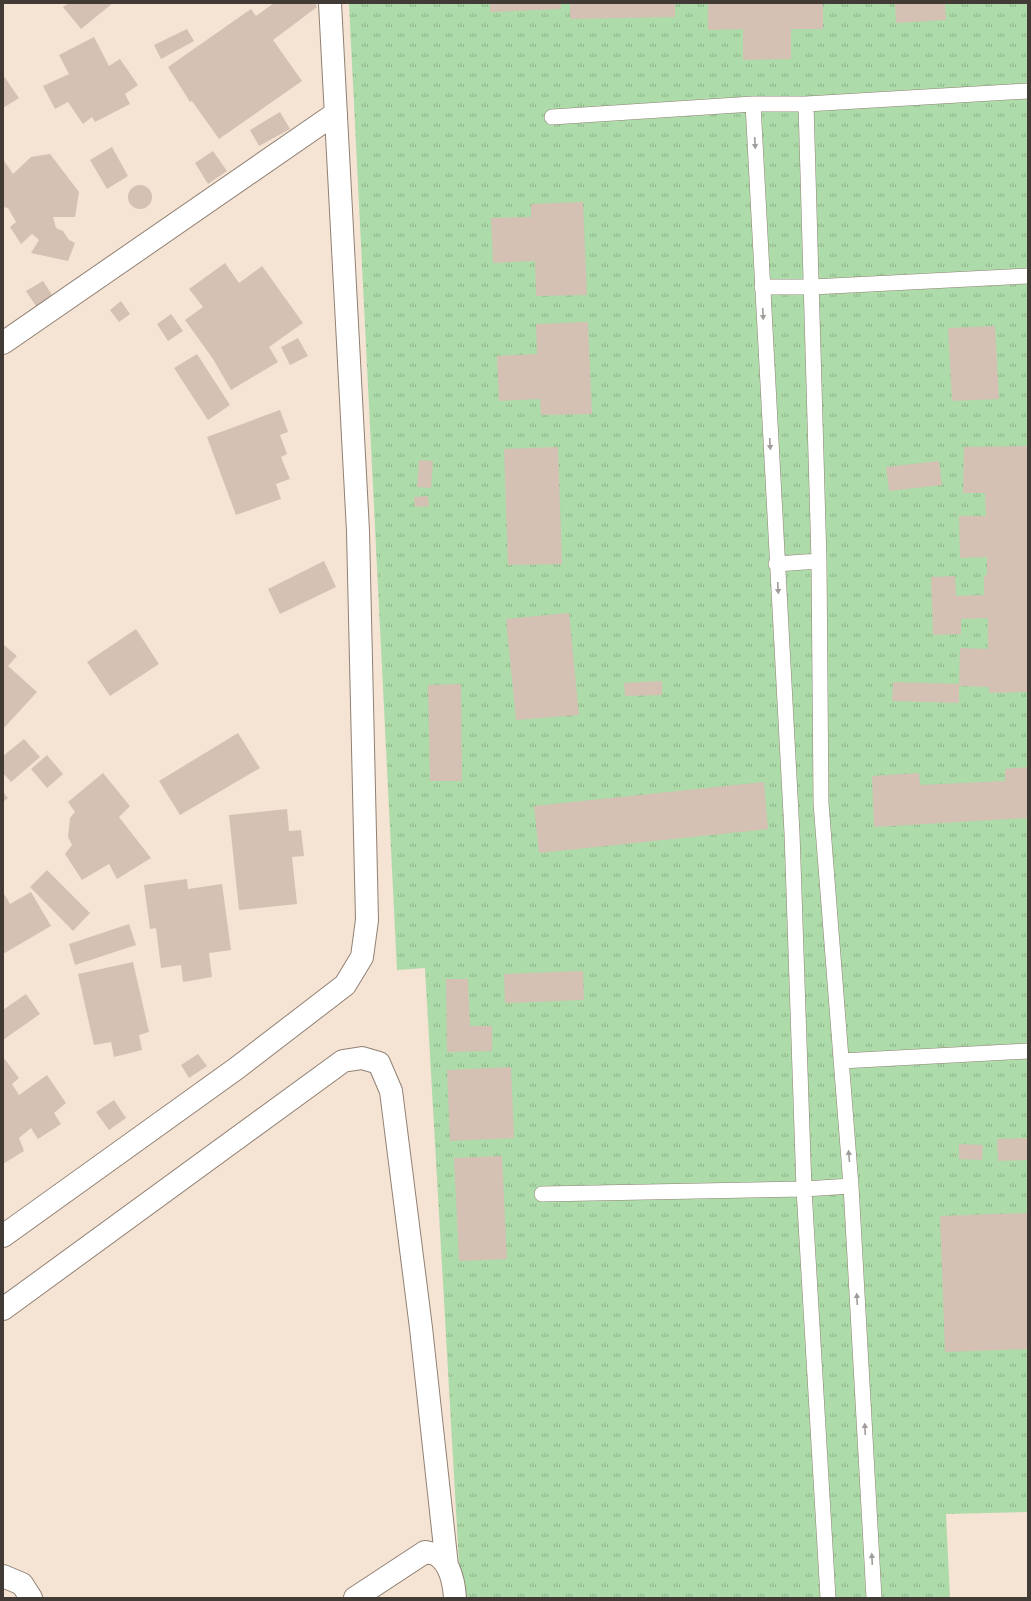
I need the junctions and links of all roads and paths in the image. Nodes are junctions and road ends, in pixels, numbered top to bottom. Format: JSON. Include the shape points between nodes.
{"nodes":[{"id":1,"x":330,"y":3,"type":"edge"},
{"id":2,"x":1028,"y":91,"type":"edge"},
{"id":3,"x":753,"y":104,"type":"junction"},
{"id":4,"x":806,"y":104,"type":"junction"},
{"id":5,"x":336,"y":113,"type":"junction"},
{"id":6,"x":552,"y":117,"type":"dead end"},
{"id":7,"x":1028,"y":276,"type":"edge"},
{"id":8,"x":762,"y":287,"type":"junction"},
{"id":9,"x":812,"y":287,"type":"junction"},
{"id":10,"x":3,"y":343,"type":"edge"},
{"id":11,"x":819,"y":561,"type":"junction"},
{"id":12,"x":776,"y":564,"type":"junction"},
{"id":13,"x":1028,"y":1052,"type":"edge"},
{"id":14,"x":841,"y":1061,"type":"junction"},
{"id":15,"x":851,"y":1186,"type":"junction"},
{"id":16,"x":804,"y":1189,"type":"junction"},
{"id":17,"x":542,"y":1194,"type":"dead end"},
{"id":18,"x":3,"y":1236,"type":"edge"},
{"id":19,"x":3,"y":1309,"type":"edge"},
{"id":20,"x":446,"y":1566,"type":"junction"},
{"id":21,"x":3,"y":1576,"type":"edge"},
{"id":22,"x":31,"y":1598,"type":"edge"},
{"id":23,"x":355,"y":1598,"type":"edge"},
{"id":24,"x":455,"y":1598,"type":"edge"},
{"id":25,"x":828,"y":1598,"type":"edge"},
{"id":26,"x":874,"y":1598,"type":"edge"}],
"edges":[{"from":1,"to":5,"type":"street"},
{"from":2,"to":4,"type":"lane"},
{"from":3,"to":4,"type":"lane"},
{"from":3,"to":6,"type":"lane"},
{"from":3,"to":8,"type":"lane","one_way":true},
{"from":4,"to":9,"type":"lane"},
{"from":5,"to":10,"type":"street"},
{"from":5,"to":18,"type":"street","via":[[358,531],[366,920],[362,957],[345,985],[237,1068]]},
{"from":7,"to":9,"type":"lane"},
{"from":8,"to":9,"type":"lane"},
{"from":8,"to":12,"type":"lane","one_way":true},
{"from":9,"to":11,"type":"lane"},
{"from":11,"to":12,"type":"lane"},
{"from":11,"to":14,"type":"lane","via":[[821,803]]},
{"from":12,"to":16,"type":"lane","one_way":true,"via":[[792,833]]},
{"from":13,"to":14,"type":"lane"},
{"from":15,"to":14,"type":"lane","one_way":true},
{"from":15,"to":16,"type":"lane"},
{"from":26,"to":15,"type":"lane","one_way":true},
{"from":16,"to":17,"type":"lane"},
{"from":16,"to":25,"type":"lane"},
{"from":19,"to":20,"type":"street","via":[[343,1061],[362,1058],[379,1063],[391,1091],[421,1328]]},
{"from":20,"to":23,"type":"street","via":[[438,1556],[425,1552]]},
{"from":20,"to":24,"type":"street","via":[[453,1577]]},
{"from":21,"to":22,"type":"street","via":[[22,1584]]}]}
